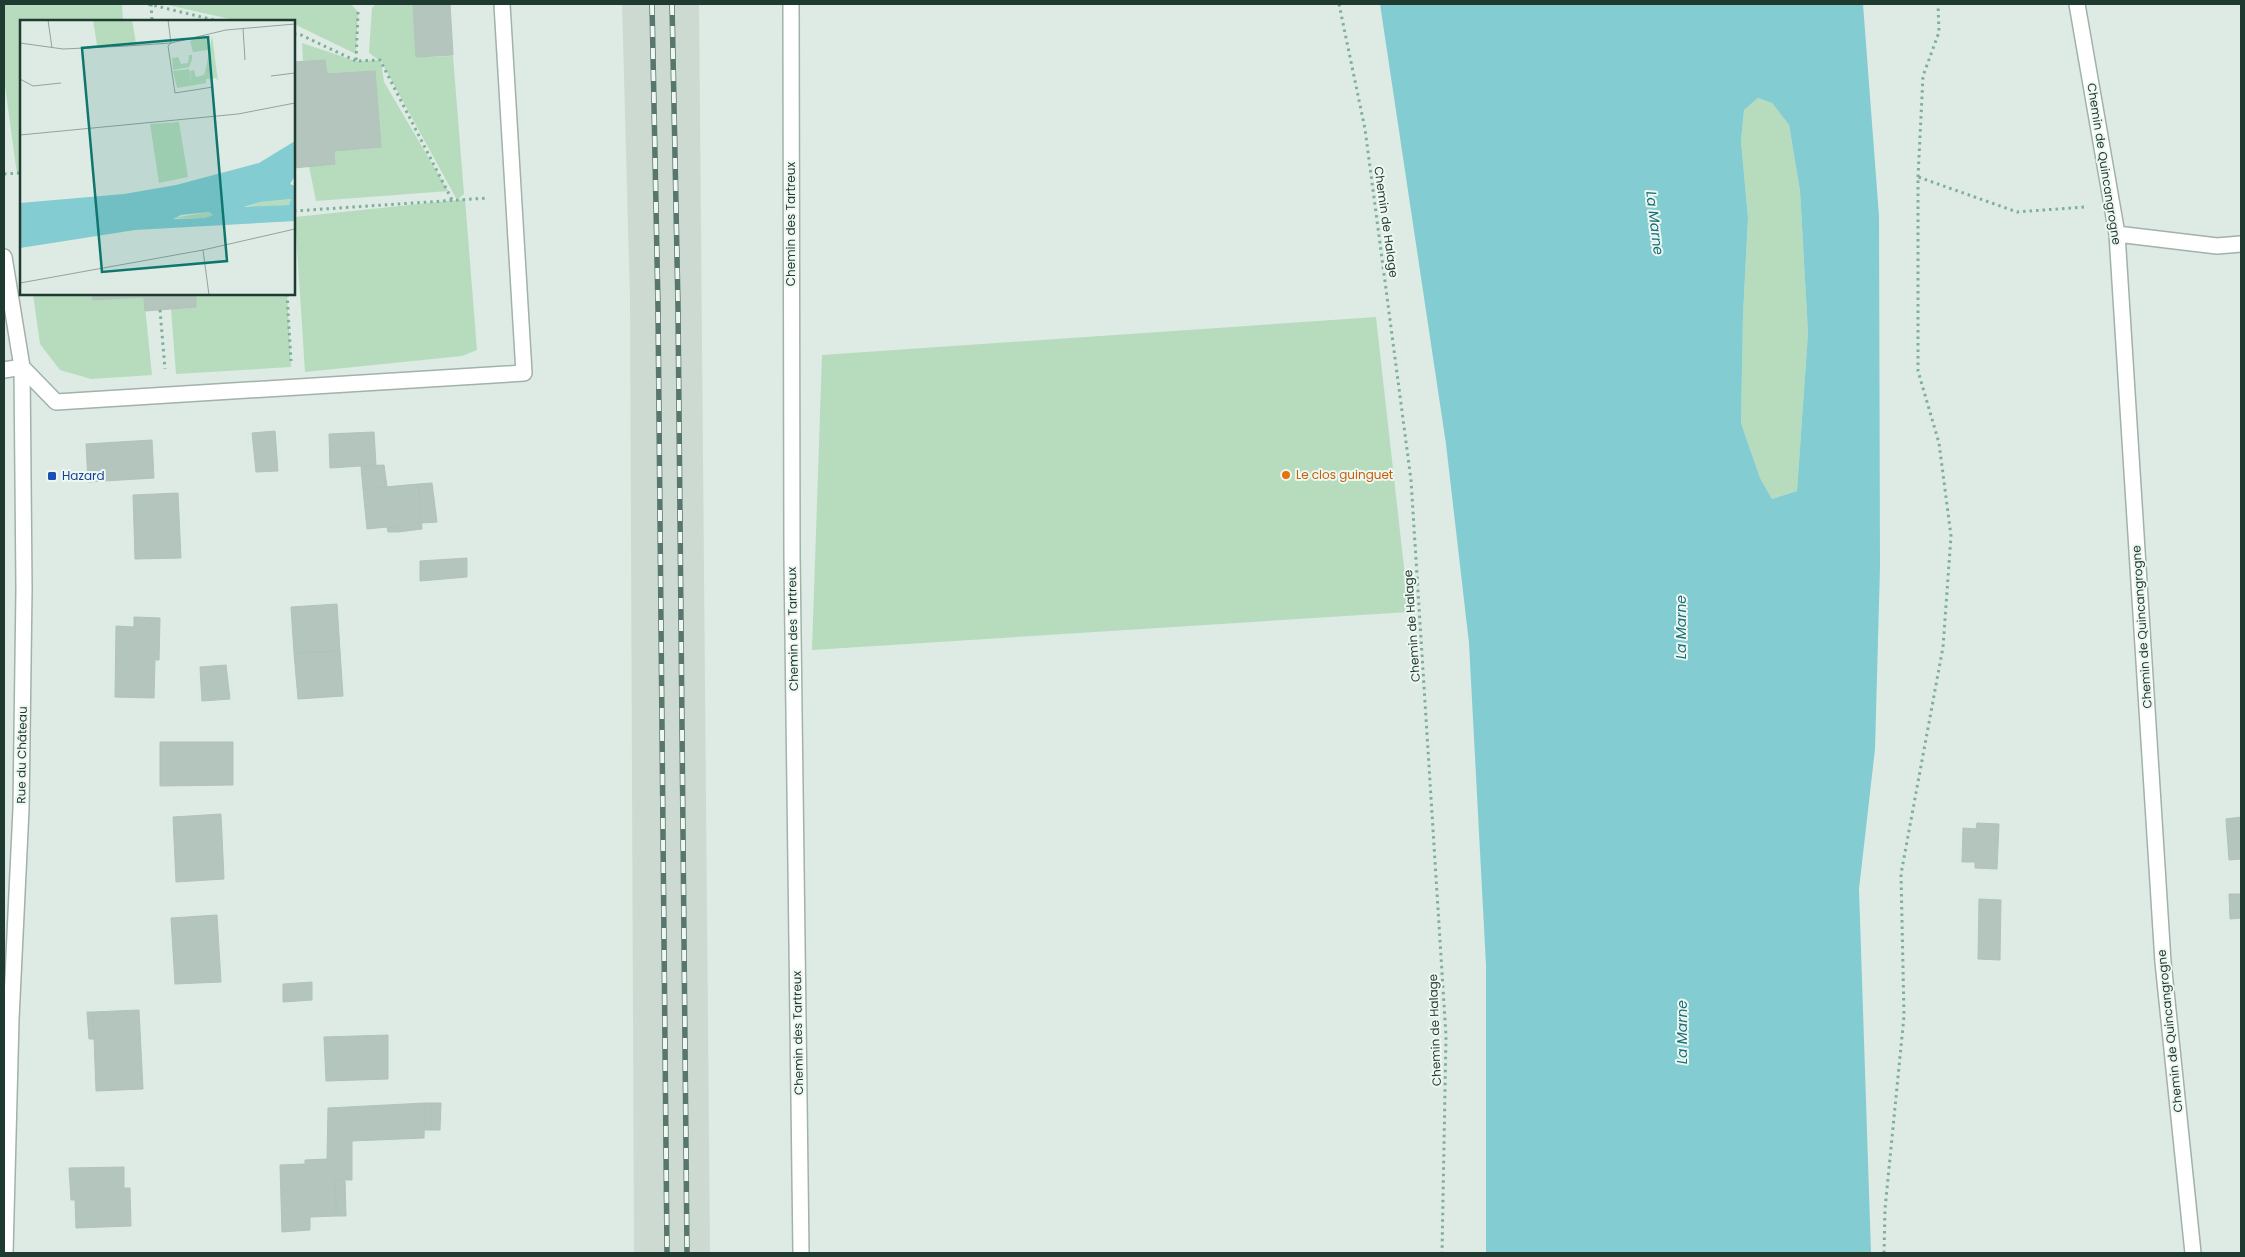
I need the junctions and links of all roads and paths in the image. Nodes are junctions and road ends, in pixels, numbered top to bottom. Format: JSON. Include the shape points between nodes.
{"nodes":[{"id":1,"x":150,"y":4,"type":"edge"},
{"id":2,"x":502,"y":4,"type":"edge"},
{"id":3,"x":791,"y":4,"type":"edge"},
{"id":4,"x":1339,"y":4,"type":"edge"},
{"id":5,"x":1938,"y":4,"type":"edge"},
{"id":6,"x":2077,"y":4,"type":"edge"},
{"id":7,"x":358,"y":12,"type":"dead end"},
{"id":8,"x":152,"y":20,"type":"edge"},
{"id":9,"x":214,"y":20,"type":"edge"},
{"id":10,"x":295,"y":34,"type":"edge"},
{"id":11,"x":356,"y":61,"type":"junction"},
{"id":12,"x":20,"y":173,"type":"edge"},
{"id":13,"x":4,"y":174,"type":"edge"},
{"id":14,"x":1918,"y":177,"type":"junction"},
{"id":15,"x":513,"y":198,"type":"junction"},
{"id":16,"x":452,"y":200,"type":"junction"},
{"id":17,"x":2112,"y":205,"type":"junction"},
{"id":18,"x":295,"y":211,"type":"edge"},
{"id":19,"x":2117,"y":234,"type":"junction"},
{"id":20,"x":2241,"y":244,"type":"edge"},
{"id":21,"x":4,"y":257,"type":"edge"},
{"id":22,"x":287,"y":295,"type":"edge"},
{"id":23,"x":160,"y":310,"type":"dead end"},
{"id":24,"x":22,"y":366,"type":"junction"},
{"id":25,"x":4,"y":370,"type":"edge"},
{"id":26,"x":292,"y":388,"type":"junction"},
{"id":27,"x":167,"y":396,"type":"junction"},
{"id":28,"x":5,"y":1253,"type":"edge"},
{"id":29,"x":801,"y":1253,"type":"edge"},
{"id":30,"x":1442,"y":1253,"type":"edge"},
{"id":31,"x":1884,"y":1253,"type":"edge"},
{"id":32,"x":2193,"y":1253,"type":"edge"}],
"edges":[{"from":1,"to":8,"type":"path"},
{"from":1,"to":9,"type":"path"},
{"from":2,"to":15,"type":"street"},
{"from":3,"to":29,"type":"street","name":"Chemin des Tartreux","via":[[792,556]]},
{"from":4,"to":30,"type":"path","name":"Chemin de Halage","via":[[1365,129],[1411,480],[1446,1036]]},
{"from":5,"to":14,"type":"path","via":[[1939,32],[1923,76]]},
{"from":6,"to":17,"type":"street","name":"Chemin de Quincangrogne"},
{"from":7,"to":11,"type":"path"},
{"from":10,"to":11,"type":"path"},
{"from":11,"to":16,"type":"path","via":[[380,60]]},
{"from":12,"to":13,"type":"path"},
{"from":14,"to":17,"type":"path","via":[[2017,212]]},
{"from":14,"to":31,"type":"path","via":[[1918,371],[1939,443],[1951,536],[1943,647],[1900,874],[1904,1016],[1885,1209]]},
{"from":15,"to":16,"type":"path"},
{"from":15,"to":26,"type":"street","via":[[524,373]]},
{"from":16,"to":18,"type":"path"},
{"from":17,"to":19,"type":"street","name":"Chemin de Quincangrogne"},
{"from":19,"to":20,"type":"street","via":[[2217,246]]},
{"from":19,"to":32,"type":"street","name":"Chemin de Quincangrogne","via":[[2163,962]]},
{"from":21,"to":24,"type":"street","name":"Rue du Château"},
{"from":22,"to":26,"type":"path"},
{"from":23,"to":27,"type":"path"},
{"from":24,"to":25,"type":"street"},
{"from":24,"to":27,"type":"street","via":[[56,402]]},
{"from":24,"to":28,"type":"street","name":"Rue du Château","via":[[24,589],[21,809]]},
{"from":26,"to":27,"type":"street"}]}
